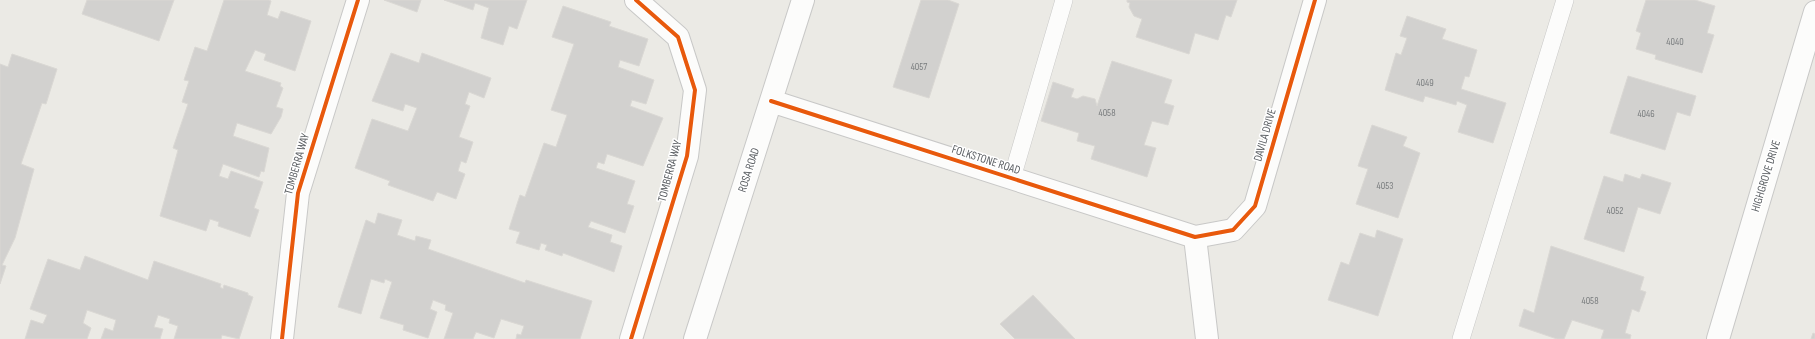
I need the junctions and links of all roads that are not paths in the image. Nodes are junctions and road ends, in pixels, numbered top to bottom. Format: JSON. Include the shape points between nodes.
{"nodes":[{"id":1,"x":358,"y":0,"type":"edge"},
{"id":2,"x":636,"y":0,"type":"edge"},
{"id":3,"x":803,"y":0,"type":"edge"},
{"id":4,"x":1064,"y":0,"type":"edge"},
{"id":5,"x":1315,"y":0,"type":"edge"},
{"id":6,"x":1565,"y":0,"type":"edge"},
{"id":7,"x":1815,"y":12,"type":"edge"},
{"id":8,"x":771,"y":101,"type":"junction"},
{"id":9,"x":1012,"y":178,"type":"junction"},
{"id":10,"x":1195,"y":237,"type":"junction"},
{"id":11,"x":282,"y":339,"type":"edge"},
{"id":12,"x":631,"y":339,"type":"edge"},
{"id":13,"x":695,"y":339,"type":"edge"},
{"id":14,"x":1207,"y":339,"type":"edge"},
{"id":15,"x":1461,"y":339,"type":"edge"},
{"id":16,"x":1718,"y":339,"type":"edge"}],
"edges":[{"from":1,"to":11,"type":"street","name":"TOMBERRA WAY","via":[[298,193]]},
{"from":2,"to":12,"type":"street","name":"TOMBERRA WAY","via":[[678,37],[695,90],[687,156]]},
{"from":3,"to":8,"type":"street","name":"ROSA ROAD"},
{"from":4,"to":9,"type":"lane"},
{"from":5,"to":10,"type":"street","name":"DAVILA DRIVE","via":[[1255,206],[1234,230]]},
{"from":6,"to":15,"type":"lane"},
{"from":7,"to":16,"type":"street","name":"HIGHGROVE DRIVE"},
{"from":8,"to":9,"type":"street","name":"FOLKSTONE ROAD"},
{"from":8,"to":13,"type":"street","name":"ROSA ROAD"},
{"from":9,"to":10,"type":"street","name":"FOLKSTONE ROAD"},
{"from":10,"to":14,"type":"street"}]}
